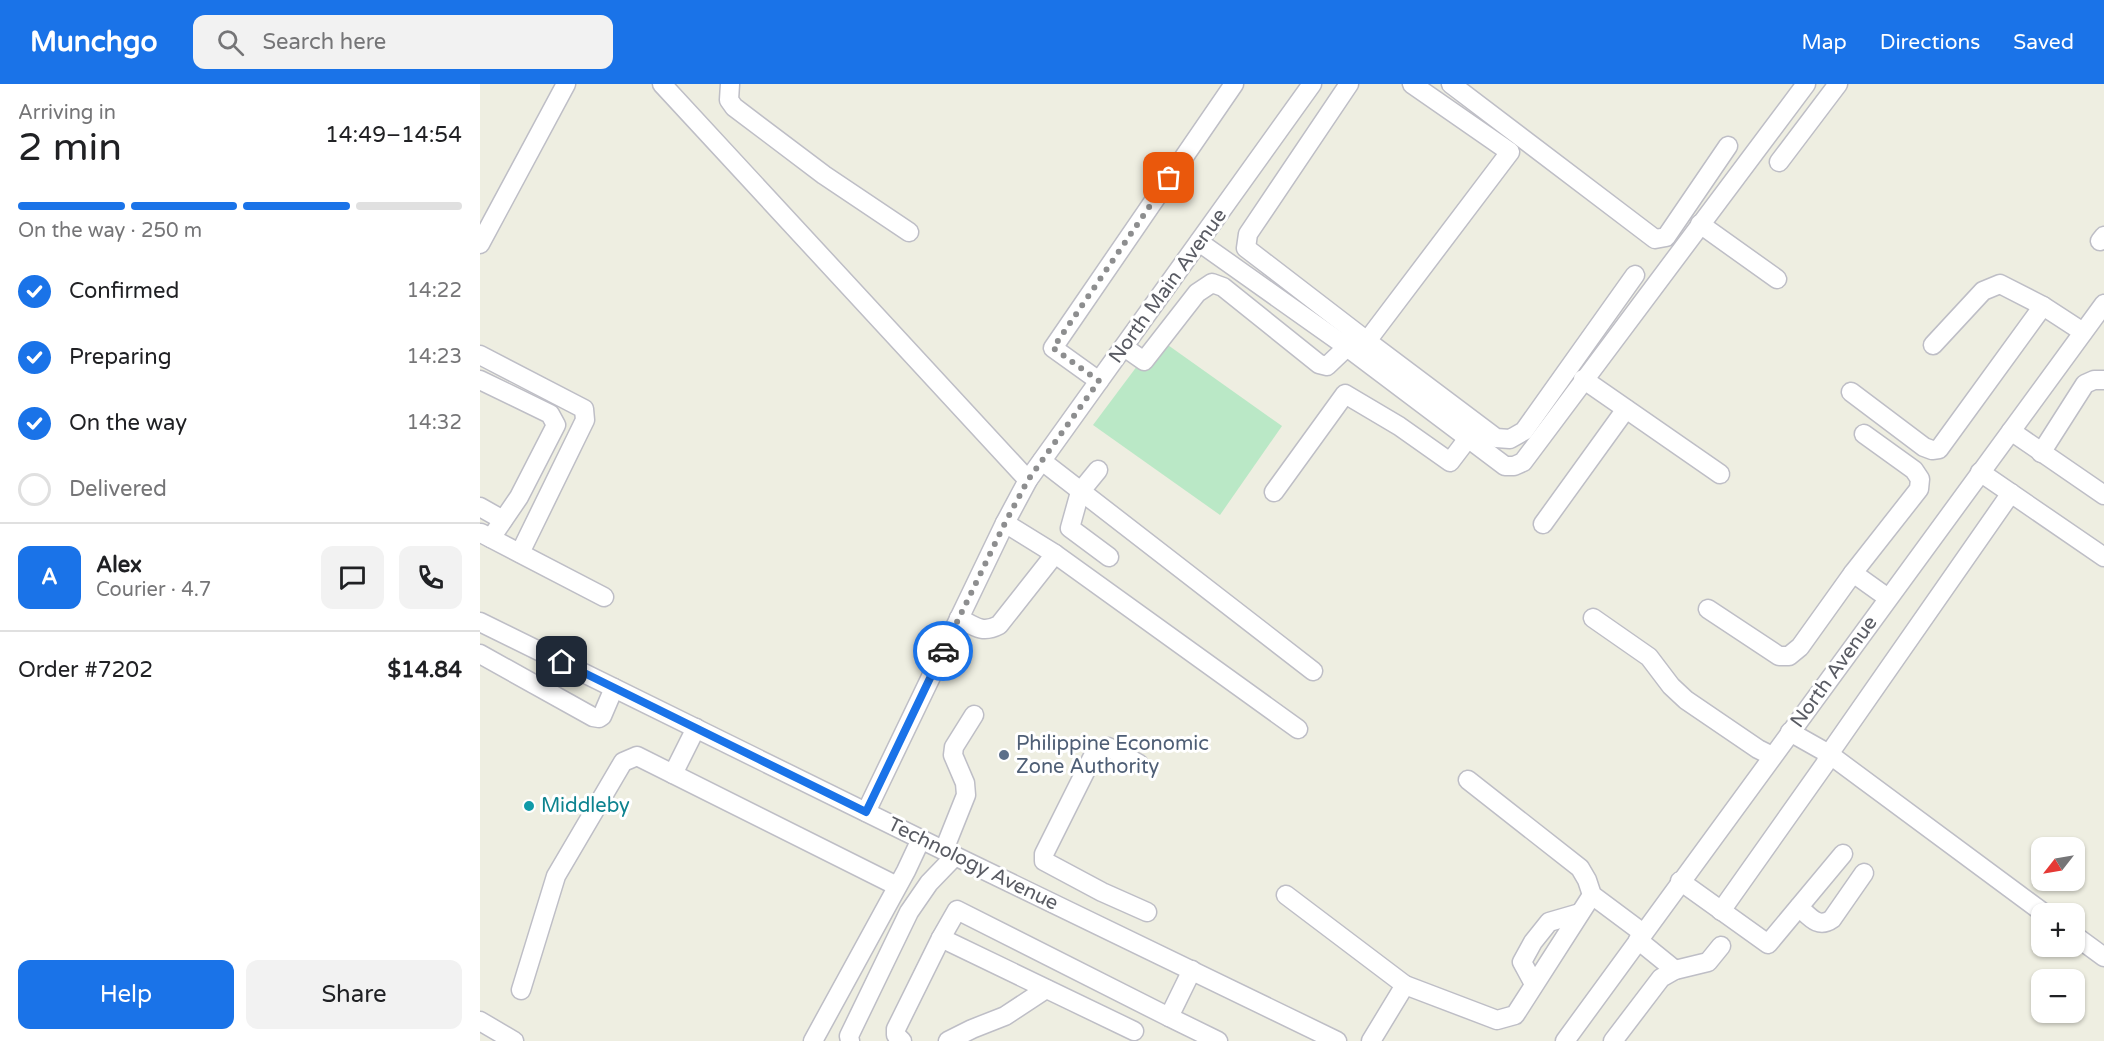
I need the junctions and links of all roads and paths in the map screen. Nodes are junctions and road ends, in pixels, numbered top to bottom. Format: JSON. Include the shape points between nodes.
{"nodes":[{"id":1,"x":566,"y":84,"type":"edge"},
{"id":2,"x":662,"y":84,"type":"edge"},
{"id":3,"x":730,"y":84,"type":"edge"},
{"id":4,"x":1234,"y":84,"type":"edge"},
{"id":5,"x":1312,"y":84,"type":"edge"},
{"id":6,"x":1349,"y":84,"type":"edge"},
{"id":7,"x":1412,"y":84,"type":"edge"},
{"id":8,"x":1451,"y":84,"type":"edge"},
{"id":9,"x":1806,"y":84,"type":"edge"},
{"id":10,"x":1838,"y":84,"type":"edge"},
{"id":11,"x":1728,"y":146,"type":"dead end"},
{"id":12,"x":1779,"y":162,"type":"dead end"},
{"id":13,"x":1700,"y":224,"type":"junction"},
{"id":14,"x":909,"y":232,"type":"dead end"},
{"id":15,"x":1199,"y":243,"type":"junction"},
{"id":16,"x":480,"y":244,"type":"edge"},
{"id":17,"x":1635,"y":276,"type":"dead end"},
{"id":18,"x":1777,"y":279,"type":"dead end"},
{"id":19,"x":2104,"y":304,"type":"edge"},
{"id":20,"x":2043,"y":306,"type":"junction"},
{"id":21,"x":2083,"y":332,"type":"junction"},
{"id":22,"x":1933,"y":345,"type":"dead end"},
{"id":23,"x":1124,"y":347,"type":"junction"},
{"id":24,"x":1357,"y":348,"type":"junction"},
{"id":25,"x":480,"y":355,"type":"edge"},
{"id":26,"x":1583,"y":379,"type":"junction"},
{"id":27,"x":480,"y":380,"type":"edge"},
{"id":28,"x":2104,"y":380,"type":"edge"},
{"id":29,"x":1099,"y":381,"type":"junction"},
{"id":30,"x":1851,"y":392,"type":"dead end"},
{"id":31,"x":1626,"y":409,"type":"junction"},
{"id":32,"x":2011,"y":431,"type":"junction"},
{"id":33,"x":1864,"y":434,"type":"dead end"},
{"id":34,"x":1469,"y":437,"type":"junction"},
{"id":35,"x":2041,"y":453,"type":"junction"},
{"id":36,"x":1042,"y":462,"type":"junction"},
{"id":37,"x":1098,"y":470,"type":"dead end"},
{"id":38,"x":1980,"y":472,"type":"junction"},
{"id":39,"x":1720,"y":474,"type":"dead end"},
{"id":40,"x":1028,"y":480,"type":"junction"},
{"id":41,"x":1080,"y":492,"type":"junction"},
{"id":42,"x":1274,"y":492,"type":"dead end"},
{"id":43,"x":2011,"y":493,"type":"junction"},
{"id":44,"x":2104,"y":495,"type":"edge"},
{"id":45,"x":487,"y":523,"type":"edge"},
{"id":46,"x":1005,"y":523,"type":"junction"},
{"id":47,"x":1543,"y":524,"type":"dead end"},
{"id":48,"x":520,"y":553,"type":"junction"},
{"id":49,"x":1054,"y":555,"type":"junction"},
{"id":50,"x":1109,"y":557,"type":"dead end"},
{"id":51,"x":2104,"y":557,"type":"edge"},
{"id":52,"x":1853,"y":573,"type":"junction"},
{"id":53,"x":604,"y":597,"type":"dead end"},
{"id":54,"x":1888,"y":598,"type":"junction"},
{"id":55,"x":1708,"y":609,"type":"dead end"},
{"id":56,"x":959,"y":618,"type":"junction"},
{"id":57,"x":1593,"y":618,"type":"dead end"},
{"id":58,"x":480,"y":622,"type":"edge"},
{"id":59,"x":480,"y":654,"type":"edge"},
{"id":60,"x":1312,"y":671,"type":"dead end"},
{"id":61,"x":583,"y":672,"type":"junction"},
{"id":62,"x":614,"y":688,"type":"junction"},
{"id":63,"x":568,"y":702,"type":"junction"},
{"id":64,"x":974,"y":715,"type":"dead end"},
{"id":65,"x":696,"y":728,"type":"junction"},
{"id":66,"x":1298,"y":729,"type":"dead end"},
{"id":67,"x":1790,"y":732,"type":"junction"},
{"id":68,"x":1829,"y":754,"type":"junction"},
{"id":69,"x":1772,"y":756,"type":"junction"},
{"id":70,"x":1139,"y":764,"type":"dead end"},
{"id":71,"x":673,"y":774,"type":"junction"},
{"id":72,"x":1467,"y":780,"type":"dead end"},
{"id":73,"x":866,"y":812,"type":"junction"},
{"id":74,"x":921,"y":839,"type":"junction"},
{"id":75,"x":949,"y":853,"type":"junction"},
{"id":76,"x":1843,"y":854,"type":"dead end"},
{"id":77,"x":1864,"y":873,"type":"dead end"},
{"id":78,"x":1680,"y":881,"type":"junction"},
{"id":79,"x":897,"y":886,"type":"junction"},
{"id":80,"x":1102,"y":892,"type":"junction"},
{"id":81,"x":1286,"y":895,"type":"dead end"},
{"id":82,"x":1592,"y":895,"type":"junction"},
{"id":83,"x":2031,"y":904,"type":"edge"},
{"id":84,"x":1799,"y":907,"type":"junction"},
{"id":85,"x":1721,"y":911,"type":"junction"},
{"id":86,"x":1147,"y":912,"type":"dead end"},
{"id":87,"x":1087,"y":919,"type":"junction"},
{"id":88,"x":1640,"y":937,"type":"junction"},
{"id":89,"x":941,"y":938,"type":"junction"},
{"id":90,"x":2085,"y":943,"type":"edge"},
{"id":91,"x":1721,"y":946,"type":"dead end"},
{"id":92,"x":2104,"y":957,"type":"edge"},
{"id":93,"x":1192,"y":970,"type":"junction"},
{"id":94,"x":1674,"y":970,"type":"junction"},
{"id":95,"x":1405,"y":985,"type":"junction"},
{"id":96,"x":1046,"y":989,"type":"junction"},
{"id":97,"x":521,"y":990,"type":"dead end"},
{"id":98,"x":1149,"y":1006,"type":"junction"},
{"id":99,"x":1169,"y":1017,"type":"junction"},
{"id":100,"x":480,"y":1021,"type":"edge"},
{"id":101,"x":1192,"y":1035,"type":"edge"},
{"id":102,"x":1134,"y":1036,"type":"edge"},
{"id":103,"x":514,"y":1041,"type":"edge"},
{"id":104,"x":813,"y":1041,"type":"edge"},
{"id":105,"x":850,"y":1041,"type":"edge"},
{"id":106,"x":902,"y":1041,"type":"edge"},
{"id":107,"x":948,"y":1041,"type":"edge"},
{"id":108,"x":1218,"y":1041,"type":"edge"},
{"id":109,"x":1337,"y":1041,"type":"edge"},
{"id":110,"x":1371,"y":1041,"type":"edge"},
{"id":111,"x":1565,"y":1041,"type":"edge"},
{"id":112,"x":1613,"y":1041,"type":"edge"}],
"edges":[{"from":1,"to":16,"type":"street"},
{"from":2,"to":40,"type":"street"},
{"from":3,"to":14,"type":"street","via":[[729,100],[734,107]]},
{"from":4,"to":29,"type":"street","via":[[1053,348]]},
{"from":5,"to":15,"type":"street","name":"North Main Avenue"},
{"from":6,"to":24,"type":"street","via":[[1248,234],[1246,248]]},
{"from":7,"to":24,"type":"street","via":[[1510,152]]},
{"from":8,"to":11,"type":"street","via":[[1655,239],[1666,237]]},
{"from":9,"to":13,"type":"street"},
{"from":10,"to":12,"type":"street"},
{"from":13,"to":18,"type":"street"},
{"from":13,"to":26,"type":"street"},
{"from":15,"to":23,"type":"street","name":"North Main Avenue"},
{"from":15,"to":24,"type":"street"},
{"from":17,"to":24,"type":"street","via":[[1524,431],[1510,439],[1496,438]]},
{"from":19,"to":21,"type":"street","name":"North Avenue"},
{"from":20,"to":21,"type":"street"},
{"from":20,"to":22,"type":"street","via":[[2000,284],[1983,291]]},
{"from":20,"to":30,"type":"street","via":[[1939,449],[1924,447]]},
{"from":21,"to":32,"type":"street","name":"North Avenue"},
{"from":23,"to":24,"type":"street","via":[[1144,361],[1197,293],[1212,283],[1223,287],[1319,364],[1327,366]]},
{"from":23,"to":29,"type":"street","name":"North Main Avenue"},
{"from":24,"to":34,"type":"street"},
{"from":25,"to":48,"type":"street","via":[[584,409],[586,415]]},
{"from":26,"to":31,"type":"street"},
{"from":26,"to":34,"type":"street","via":[[1523,462],[1505,466]]},
{"from":27,"to":45,"type":"street","via":[[550,414],[556,424],[519,497]]},
{"from":28,"to":35,"type":"street","via":[[2085,384]]},
{"from":29,"to":36,"type":"street","name":"North Main Avenue"},
{"from":31,"to":39,"type":"street"},
{"from":31,"to":47,"type":"street"},
{"from":32,"to":35,"type":"street"},
{"from":32,"to":38,"type":"street","name":"North Avenue"},
{"from":33,"to":52,"type":"street","via":[[1914,470],[1920,479],[1919,489]]},
{"from":34,"to":42,"type":"street","via":[[1450,462],[1345,394]]},
{"from":35,"to":44,"type":"street"},
{"from":36,"to":40,"type":"street","name":"North Main Avenue"},
{"from":36,"to":41,"type":"street"},
{"from":37,"to":41,"type":"street"},
{"from":38,"to":43,"type":"street"},
{"from":38,"to":54,"type":"street","name":"North Avenue"},
{"from":40,"to":46,"type":"street","name":"North Main Avenue"},
{"from":41,"to":50,"type":"street","via":[[1070,528]]},
{"from":41,"to":60,"type":"street"},
{"from":43,"to":51,"type":"street"},
{"from":43,"to":68,"type":"street"},
{"from":45,"to":48,"type":"street"},
{"from":46,"to":49,"type":"street"},
{"from":46,"to":56,"type":"street","name":"North Main Avenue"},
{"from":48,"to":53,"type":"street"},
{"from":49,"to":56,"type":"street","via":[[999,626],[990,630],[978,628]]},
{"from":49,"to":66,"type":"street"},
{"from":52,"to":54,"type":"street"},
{"from":52,"to":55,"type":"street","via":[[1800,647],[1789,656],[1779,656]]},
{"from":54,"to":67,"type":"street","name":"North Avenue"},
{"from":56,"to":73,"type":"street","name":"North Main Avenue"},
{"from":57,"to":69,"type":"street","via":[[1649,657],[1686,700]]},
{"from":58,"to":61,"type":"street","name":"Technology Avenue"},
{"from":59,"to":63,"type":"street"},
{"from":61,"to":62,"type":"street","name":"Technology Avenue"},
{"from":61,"to":63,"type":"street"},
{"from":62,"to":63,"type":"street","via":[[599,718]]},
{"from":62,"to":65,"type":"street","name":"Technology Avenue"},
{"from":64,"to":75,"type":"street","via":[[954,747],[966,795]]},
{"from":65,"to":71,"type":"street"},
{"from":65,"to":73,"type":"street","name":"Technology Avenue"},
{"from":67,"to":68,"type":"street"},
{"from":67,"to":69,"type":"street","name":"North Avenue"},
{"from":68,"to":83,"type":"street"},
{"from":68,"to":85,"type":"street"},
{"from":69,"to":78,"type":"street","name":"North Avenue"},
{"from":70,"to":80,"type":"street","via":[[1108,747],[1092,758],[1044,854],[1049,865]]},
{"from":71,"to":79,"type":"street"},
{"from":71,"to":97,"type":"street","via":[[637,756],[623,762],[556,876]]},
{"from":72,"to":82,"type":"street","via":[[1580,868]]},
{"from":73,"to":74,"type":"street","name":"Technology Avenue"},
{"from":74,"to":75,"type":"street","name":"Technology Avenue"},
{"from":74,"to":79,"type":"street"},
{"from":75,"to":87,"type":"street","name":"Technology Avenue"},
{"from":75,"to":105,"type":"street","via":[[909,912]]},
{"from":76,"to":84,"type":"street"},
{"from":77,"to":84,"type":"street","via":[[1832,919],[1824,924],[1818,924]]},
{"from":78,"to":85,"type":"street"},
{"from":78,"to":88,"type":"street","name":"North Avenue"},
{"from":79,"to":104,"type":"street"},
{"from":80,"to":86,"type":"street"},
{"from":80,"to":87,"type":"street"},
{"from":81,"to":95,"type":"street"},
{"from":82,"to":88,"type":"street"},
{"from":82,"to":95,"type":"street","via":[[1580,913],[1549,922],[1533,942],[1522,962],[1534,984],[1515,1015],[1497,1020]]},
{"from":84,"to":85,"type":"street","via":[[1768,944]]},
{"from":87,"to":93,"type":"street","name":"Technology Avenue"},
{"from":88,"to":94,"type":"street"},
{"from":88,"to":111,"type":"street","name":"North Avenue"},
{"from":89,"to":96,"type":"street"},
{"from":89,"to":98,"type":"street","via":[[957,910]]},
{"from":89,"to":106,"type":"street","via":[[896,1029]]},
{"from":90,"to":92,"type":"street"},
{"from":91,"to":94,"type":"street","via":[[1708,962]]},
{"from":93,"to":99,"type":"street"},
{"from":93,"to":109,"type":"street","name":"Technology Avenue"},
{"from":94,"to":112,"type":"street","via":[[1661,978]]},
{"from":95,"to":110,"type":"street"},
{"from":96,"to":102,"type":"street"},
{"from":96,"to":107,"type":"street","via":[[1005,1016]]},
{"from":98,"to":99,"type":"street"},
{"from":98,"to":102,"type":"street"},
{"from":99,"to":101,"type":"street"},
{"from":100,"to":103,"type":"street"},
{"from":101,"to":108,"type":"street"}]}
